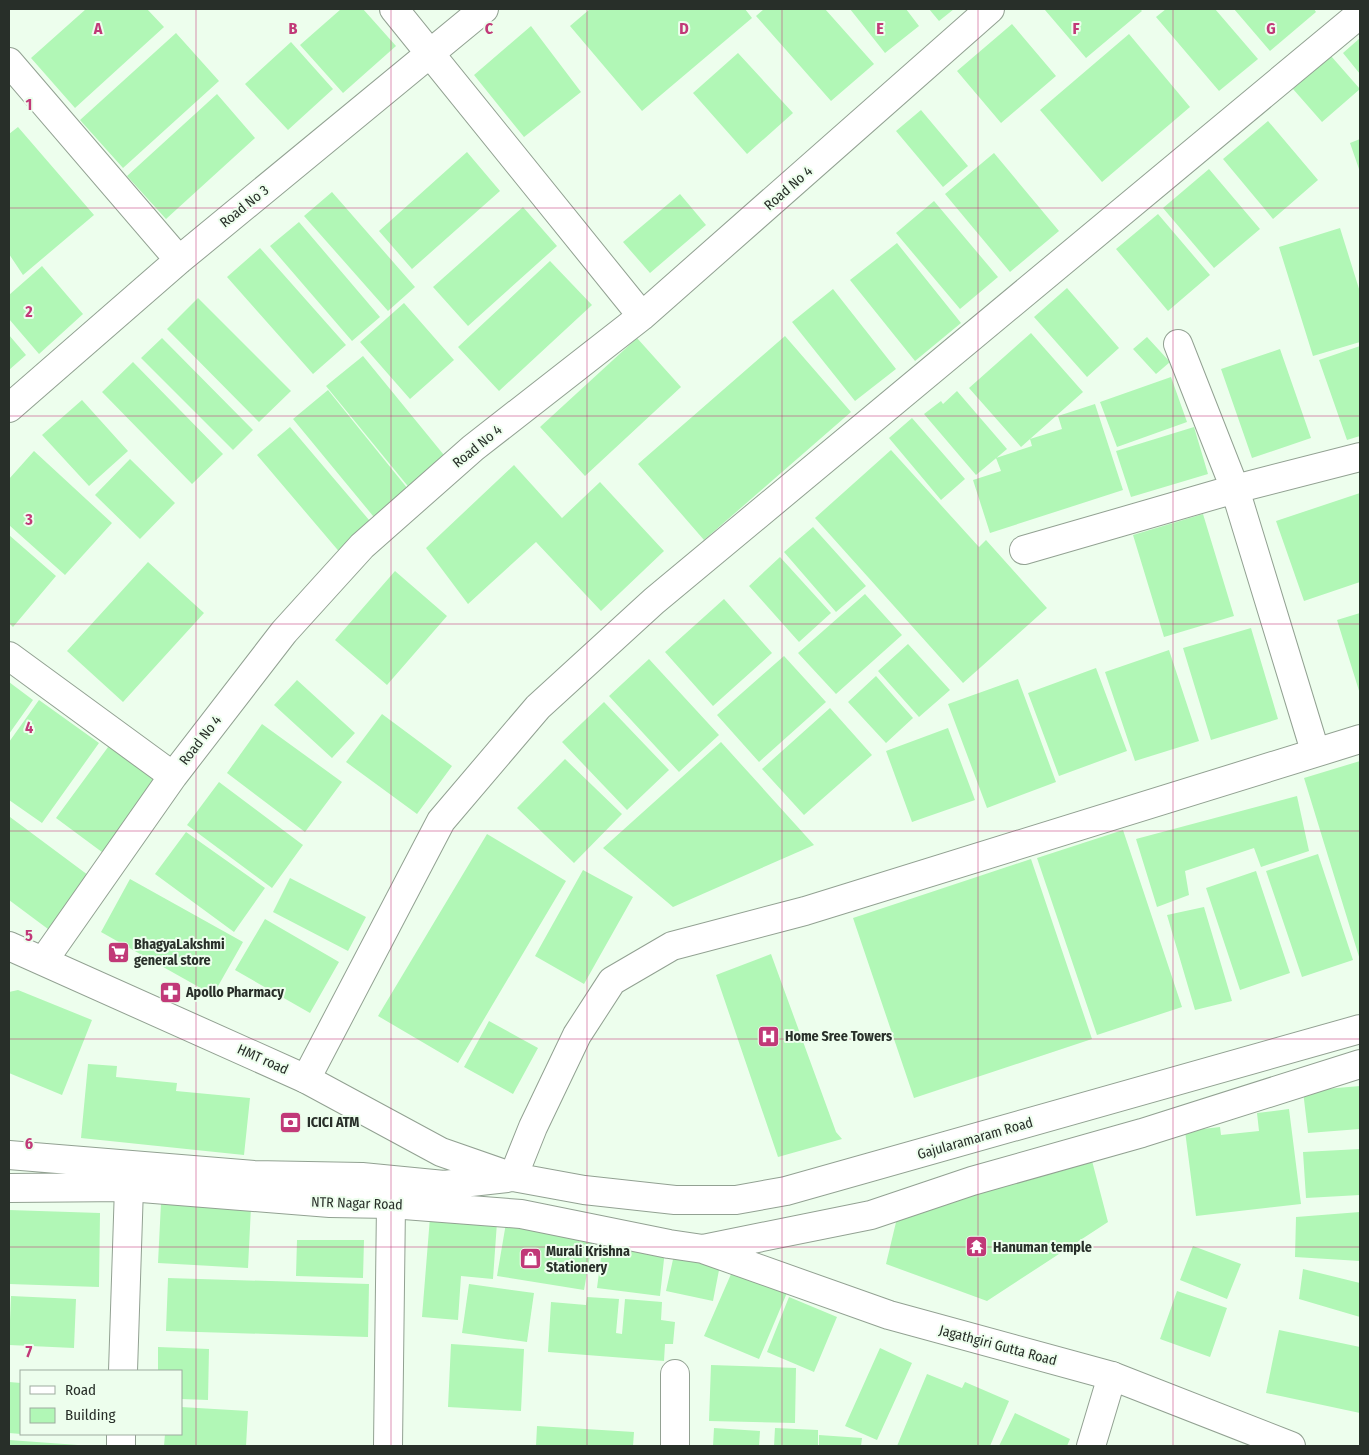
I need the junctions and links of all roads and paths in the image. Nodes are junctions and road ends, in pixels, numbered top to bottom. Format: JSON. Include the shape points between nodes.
{"nodes":[{"id":1,"x":394,"y":9,"type":"edge"},
{"id":2,"x":484,"y":9,"type":"edge"},
{"id":3,"x":990,"y":9,"type":"edge"},
{"id":4,"x":1360,"y":14,"type":"edge"},
{"id":5,"x":431,"y":53,"type":"junction"},
{"id":6,"x":9,"y":62,"type":"edge"},
{"id":7,"x":179,"y":260,"type":"junction"},
{"id":8,"x":642,"y":316,"type":"junction"},
{"id":9,"x":1178,"y":344,"type":"dead end"},
{"id":10,"x":9,"y":408,"type":"edge"},
{"id":11,"x":1360,"y":457,"type":"edge"},
{"id":12,"x":1235,"y":488,"type":"junction"},
{"id":13,"x":1024,"y":550,"type":"dead end"},
{"id":14,"x":9,"y":656,"type":"edge"},
{"id":15,"x":1360,"y":739,"type":"edge"},
{"id":16,"x":1315,"y":751,"type":"junction"},
{"id":17,"x":173,"y":776,"type":"junction"},
{"id":18,"x":9,"y":946,"type":"edge"},
{"id":19,"x":44,"y":960,"type":"junction"},
{"id":20,"x":1360,"y":1029,"type":"edge"},
{"id":21,"x":1360,"y":1064,"type":"edge"},
{"id":22,"x":306,"y":1078,"type":"junction"},
{"id":23,"x":9,"y":1155,"type":"edge"},
{"id":24,"x":513,"y":1177,"type":"junction"},
{"id":25,"x":129,"y":1187,"type":"junction"},
{"id":26,"x":9,"y":1188,"type":"edge"},
{"id":27,"x":391,"y":1204,"type":"junction"},
{"id":28,"x":703,"y":1249,"type":"junction"},
{"id":29,"x":123,"y":1370,"type":"edge"},
{"id":30,"x":675,"y":1374,"type":"dead end"},
{"id":31,"x":1112,"y":1376,"type":"junction"},
{"id":32,"x":388,"y":1446,"type":"edge"},
{"id":33,"x":675,"y":1446,"type":"edge"},
{"id":34,"x":1091,"y":1446,"type":"edge"},
{"id":35,"x":1291,"y":1446,"type":"edge"}],
"edges":[{"from":1,"to":5,"type":"street"},
{"from":2,"to":5,"type":"street","name":"Road No 3"},
{"from":3,"to":8,"type":"street","name":"Road No 4"},
{"from":4,"to":22,"type":"street","via":[[654,601],[538,707],[440,821]]},
{"from":5,"to":7,"type":"street","name":"Road No 3"},
{"from":5,"to":8,"type":"street"},
{"from":6,"to":7,"type":"street"},
{"from":7,"to":10,"type":"street","name":"Road No 3"},
{"from":8,"to":17,"type":"street","name":"Road No 4","via":[[473,448],[362,546],[284,632]]},
{"from":9,"to":12,"type":"street"},
{"from":11,"to":12,"type":"street"},
{"from":12,"to":13,"type":"street"},
{"from":12,"to":16,"type":"street"},
{"from":14,"to":17,"type":"street"},
{"from":15,"to":16,"type":"street"},
{"from":16,"to":24,"type":"street","via":[[805,911],[672,946],[612,981],[576,1035]]},
{"from":17,"to":19,"type":"street","name":"Road No 4"},
{"from":18,"to":19,"type":"street","name":"HMT road"},
{"from":19,"to":22,"type":"street","name":"HMT road"},
{"from":20,"to":24,"type":"street","name":"Gajularamaram Road","via":[[786,1191],[736,1200],[675,1200],[584,1190]]},
{"from":21,"to":28,"type":"street","via":[[1142,1133],[972,1181],[872,1215]]},
{"from":22,"to":24,"type":"street","name":"HMT road","via":[[441,1152]]},
{"from":23,"to":24,"type":"street","name":"NTR Nagar Road","via":[[254,1174],[362,1176],[444,1185]]},
{"from":25,"to":26,"type":"street","name":"NTR Nagar Road"},
{"from":25,"to":27,"type":"street","name":"NTR Nagar Road","via":[[330,1203]]},
{"from":25,"to":29,"type":"street"},
{"from":27,"to":28,"type":"street","name":"NTR Nagar Road","via":[[521,1214]]},
{"from":27,"to":32,"type":"street"},
{"from":28,"to":31,"type":"street","name":"Jagathgiri Gutta Road","via":[[889,1315]]},
{"from":30,"to":33,"type":"street"},
{"from":31,"to":34,"type":"street"},
{"from":31,"to":35,"type":"street","name":"Jagathgiri Gutta Road"}]}
